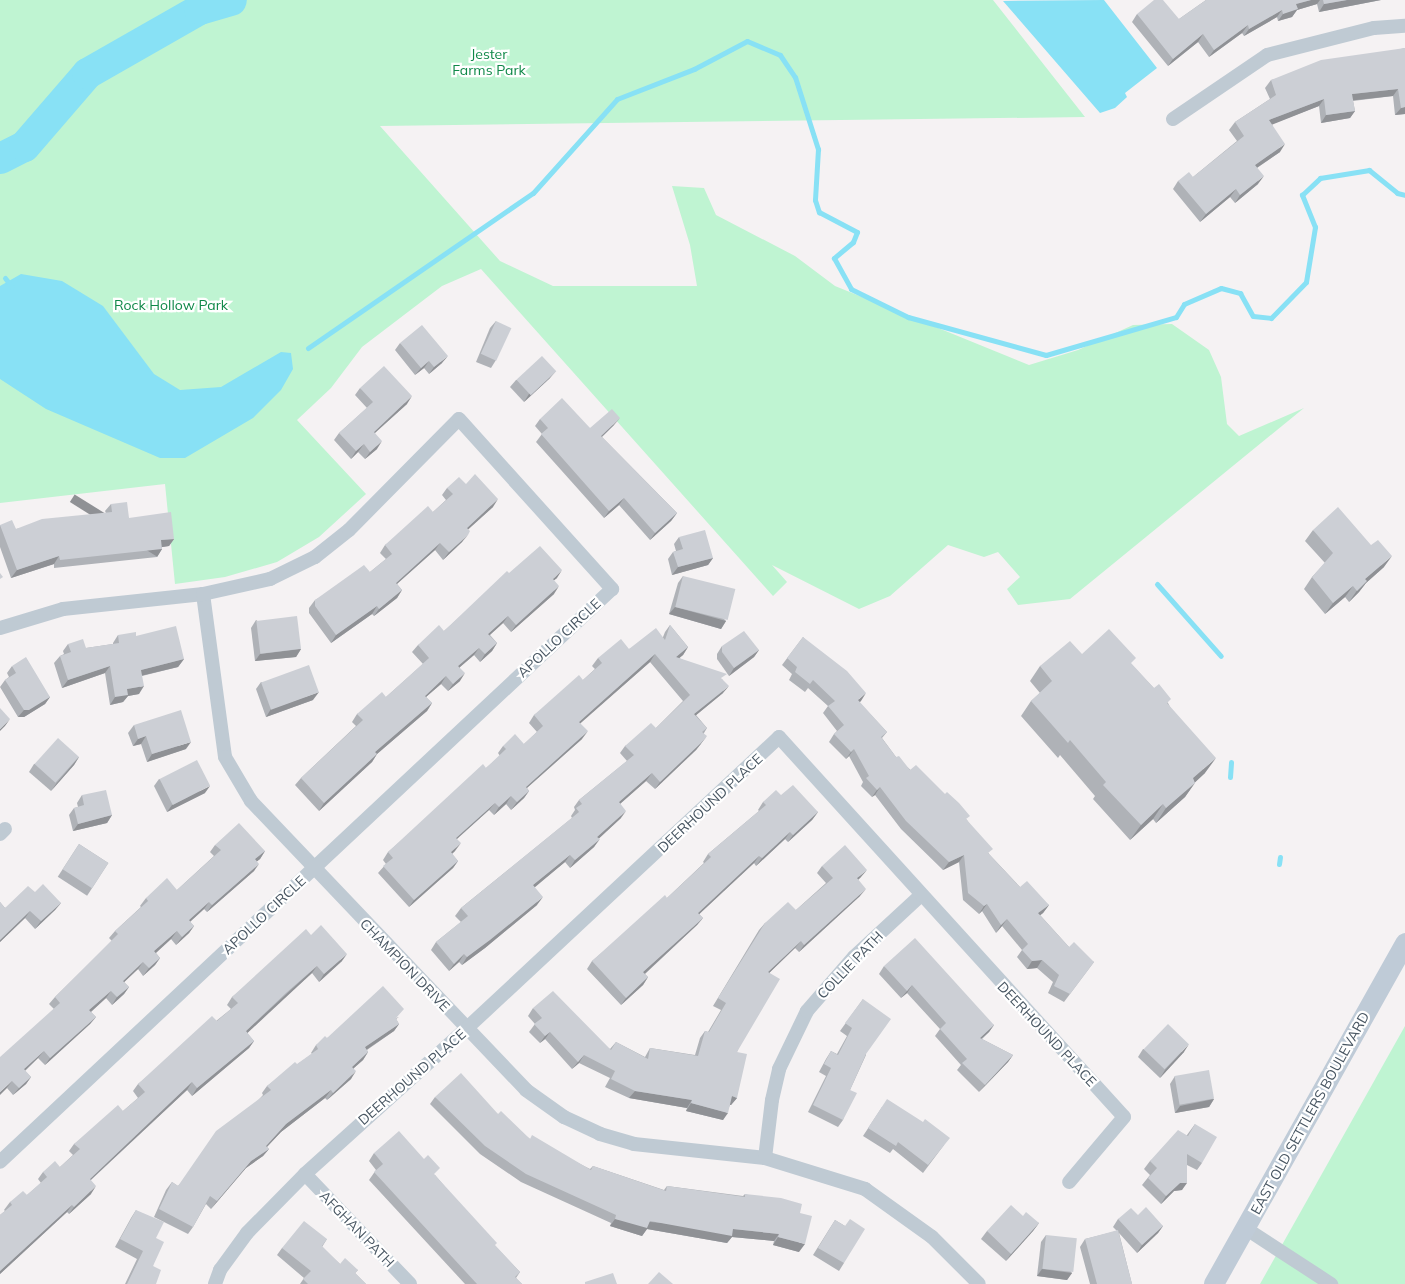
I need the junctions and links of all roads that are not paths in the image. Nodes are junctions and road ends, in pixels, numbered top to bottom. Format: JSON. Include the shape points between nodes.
{"nodes":[{"id":1,"x":1405,"y":26,"type":"edge"},
{"id":2,"x":1173,"y":119,"type":"dead end"},
{"id":3,"x":203,"y":594,"type":"junction"},
{"id":4,"x":0,"y":628,"type":"edge"},
{"id":5,"x":313,"y":869,"type":"junction"},
{"id":6,"x":920,"y":896,"type":"junction"},
{"id":7,"x":1405,"y":943,"type":"edge"},
{"id":8,"x":466,"y":1029,"type":"junction"},
{"id":9,"x":766,"y":1158,"type":"junction"},
{"id":10,"x":0,"y":1162,"type":"edge"},
{"id":11,"x":305,"y":1174,"type":"junction"},
{"id":12,"x":1069,"y":1182,"type":"dead end"},
{"id":13,"x":1245,"y":1228,"type":"junction"},
{"id":14,"x":214,"y":1284,"type":"edge"},
{"id":15,"x":410,"y":1284,"type":"edge"},
{"id":16,"x":979,"y":1284,"type":"edge"},
{"id":17,"x":1214,"y":1284,"type":"edge"},
{"id":18,"x":1331,"y":1284,"type":"edge"}],
"edges":[{"from":1,"to":2,"type":"street","via":[[1374,28],[1268,55]]},
{"from":3,"to":4,"type":"street","name":"APOLLO CIRCLE","via":[[63,608]]},
{"from":3,"to":5,"type":"street","name":"CHAMPION DRIVE","via":[[225,757],[251,801]]},
{"from":3,"to":5,"type":"street","name":"APOLLO CIRCLE","via":[[270,579],[315,558],[349,530],[458,419],[612,589]]},
{"from":5,"to":8,"type":"street","name":"CHAMPION DRIVE"},
{"from":5,"to":10,"type":"street","name":"APOLLO CIRCLE"},
{"from":6,"to":8,"type":"street","name":"DEERHOUND PLACE","via":[[780,738]]},
{"from":6,"to":9,"type":"street","name":"COLLIE PATH","via":[[854,957],[807,1011],[779,1068]]},
{"from":6,"to":12,"type":"street","name":"DEERHOUND PLACE","via":[[1124,1117]]},
{"from":7,"to":13,"type":"main road","name":"EAST OLD SETTLERS BOULEVARD"},
{"from":8,"to":9,"type":"street","name":"CHAMPION DRIVE","via":[[526,1090],[564,1116],[600,1134],[669,1150]]},
{"from":8,"to":11,"type":"street","name":"DEERHOUND PLACE"},
{"from":9,"to":16,"type":"street","name":"CHAMPION DRIVE","via":[[865,1189],[932,1237]]},
{"from":11,"to":14,"type":"street","name":"DEERHOUND PLACE","via":[[247,1233],[220,1270]]},
{"from":11,"to":15,"type":"street","name":"AFGHAN PATH"},
{"from":13,"to":17,"type":"main road","name":"EAST OLD SETTLERS BOULEVARD"},
{"from":13,"to":18,"type":"street"}]}
